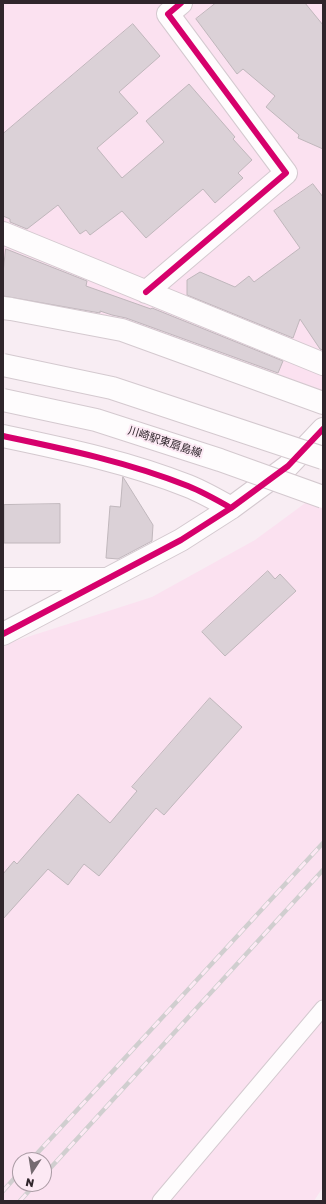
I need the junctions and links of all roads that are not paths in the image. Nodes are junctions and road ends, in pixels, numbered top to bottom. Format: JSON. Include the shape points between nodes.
{"nodes":[{"id":1,"x":181,"y":3,"type":"edge"},
{"id":2,"x":3,"y":233,"type":"edge"},
{"id":3,"x":146,"y":292,"type":"junction"},
{"id":4,"x":3,"y":308,"type":"edge"},
{"id":5,"x":323,"y":364,"type":"edge"},
{"id":6,"x":3,"y":365,"type":"edge"},
{"id":7,"x":3,"y":400,"type":"edge"},
{"id":8,"x":323,"y":403,"type":"edge"},
{"id":9,"x":323,"y":429,"type":"edge"},
{"id":10,"x":3,"y":436,"type":"edge"},
{"id":11,"x":323,"y":458,"type":"edge"},
{"id":12,"x":323,"y":497,"type":"edge"},
{"id":13,"x":231,"y":508,"type":"junction"},
{"id":14,"x":3,"y":579,"type":"edge"},
{"id":15,"x":107,"y":579,"type":"junction"},
{"id":16,"x":3,"y":634,"type":"edge"},
{"id":17,"x":323,"y":1008,"type":"edge"},
{"id":18,"x":160,"y":1201,"type":"edge"}],
"edges":[{"from":1,"to":3,"type":"main road","via":[[168,14],[286,173]]},
{"from":2,"to":3,"type":"main road"},
{"from":3,"to":5,"type":"main road"},
{"from":4,"to":8,"type":"main road","via":[[122,330]]},
{"from":6,"to":11,"type":"main road","bridge":true,"via":[[112,388]]},
{"from":7,"to":12,"type":"main road","name":"川崎駅東扇島線","bridge":true,"via":[[96,420]]},
{"from":9,"to":13,"type":"main road","via":[[288,466]]},
{"from":10,"to":13,"type":"main road","via":[[71,450],[137,468],[189,486]]},
{"from":13,"to":15,"type":"main road","via":[[181,540]]},
{"from":14,"to":15,"type":"main road"},
{"from":15,"to":16,"type":"main road"},
{"from":17,"to":18,"type":"lane"}]}
